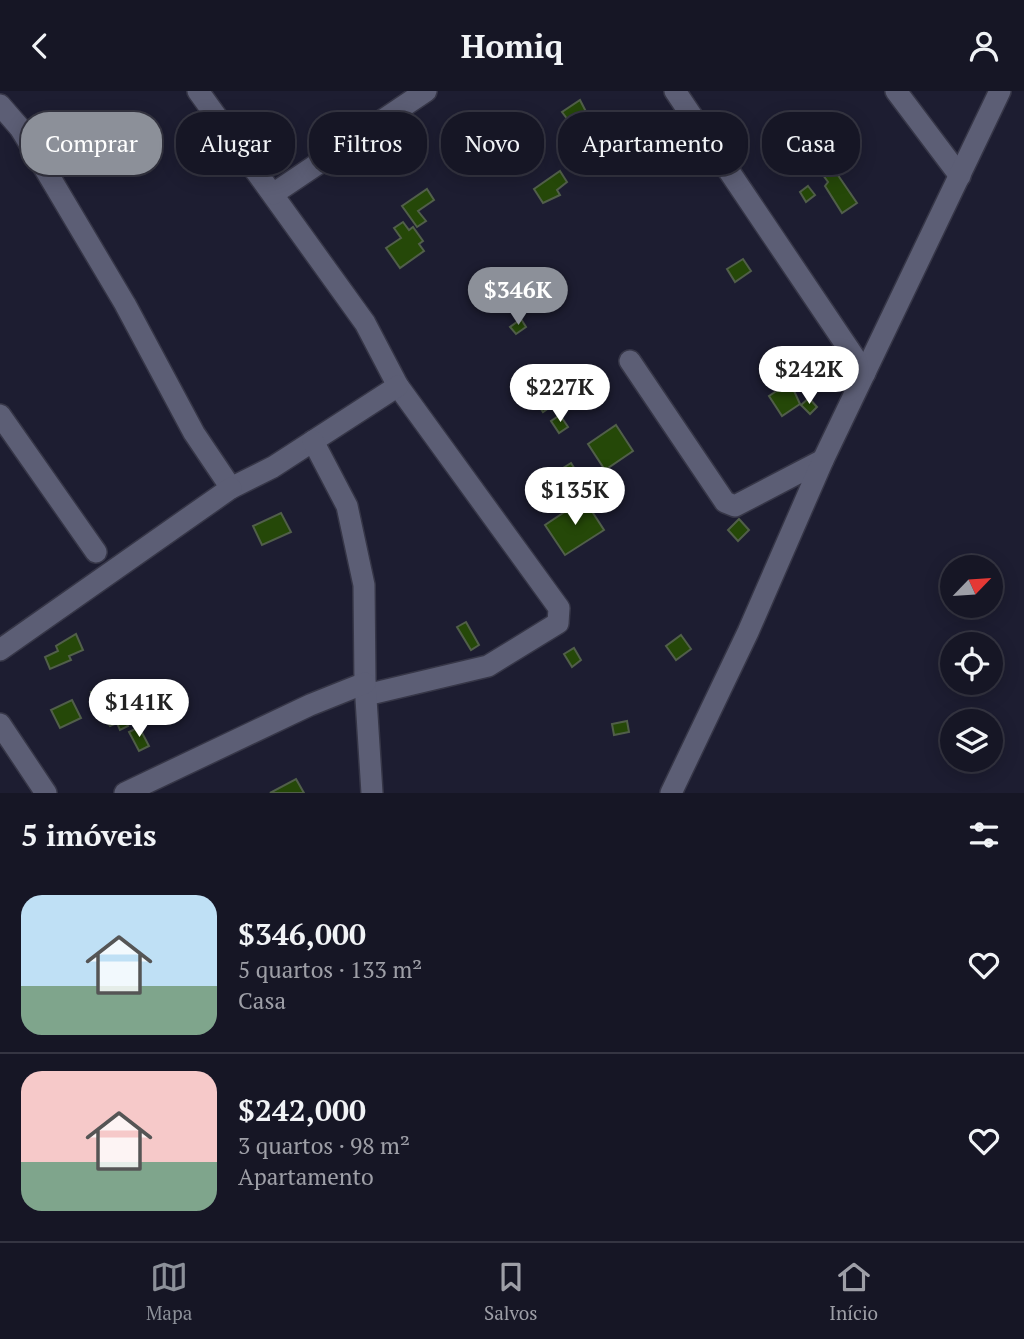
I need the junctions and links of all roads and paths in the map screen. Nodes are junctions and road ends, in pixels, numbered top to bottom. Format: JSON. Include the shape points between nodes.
{"nodes":[{"id":1,"x":198,"y":91,"type":"edge"},
{"id":2,"x":426,"y":91,"type":"edge"},
{"id":3,"x":675,"y":91,"type":"edge"},
{"id":4,"x":896,"y":91,"type":"edge"},
{"id":5,"x":1000,"y":91,"type":"edge"},
{"id":6,"x":0,"y":105,"type":"edge"},
{"id":7,"x":960,"y":176,"type":"junction"},
{"id":8,"x":273,"y":194,"type":"junction"},
{"id":9,"x":630,"y":361,"type":"dead end"},
{"id":10,"x":864,"y":373,"type":"junction"},
{"id":11,"x":398,"y":386,"type":"junction"},
{"id":12,"x":0,"y":415,"type":"edge"},
{"id":13,"x":313,"y":441,"type":"junction"},
{"id":14,"x":823,"y":460,"type":"junction"},
{"id":15,"x":231,"y":488,"type":"junction"},
{"id":16,"x":96,"y":552,"type":"dead end"},
{"id":17,"x":0,"y":650,"type":"edge"},
{"id":18,"x":366,"y":689,"type":"junction"},
{"id":19,"x":0,"y":724,"type":"edge"},
{"id":20,"x":46,"y":793,"type":"edge"},
{"id":21,"x":125,"y":793,"type":"edge"},
{"id":22,"x":372,"y":793,"type":"edge"},
{"id":23,"x":671,"y":793,"type":"edge"}],
"edges":[{"from":1,"to":8,"type":"street"},
{"from":2,"to":8,"type":"street"},
{"from":3,"to":10,"type":"street"},
{"from":4,"to":7,"type":"street"},
{"from":5,"to":7,"type":"street"},
{"from":6,"to":15,"type":"street","via":[[39,159],[194,433]]},
{"from":7,"to":10,"type":"street"},
{"from":8,"to":11,"type":"street","via":[[365,323]]},
{"from":9,"to":14,"type":"street","via":[[724,502],[735,506],[748,501]]},
{"from":10,"to":14,"type":"street"},
{"from":11,"to":13,"type":"street"},
{"from":11,"to":18,"type":"street","via":[[559,608],[558,622],[488,666]]},
{"from":12,"to":16,"type":"street"},
{"from":13,"to":15,"type":"street"},
{"from":13,"to":18,"type":"street","via":[[347,506],[364,585]]},
{"from":14,"to":23,"type":"street"},
{"from":15,"to":17,"type":"street"},
{"from":18,"to":21,"type":"street","via":[[310,705]]},
{"from":18,"to":22,"type":"street"},
{"from":19,"to":20,"type":"street"}]}
